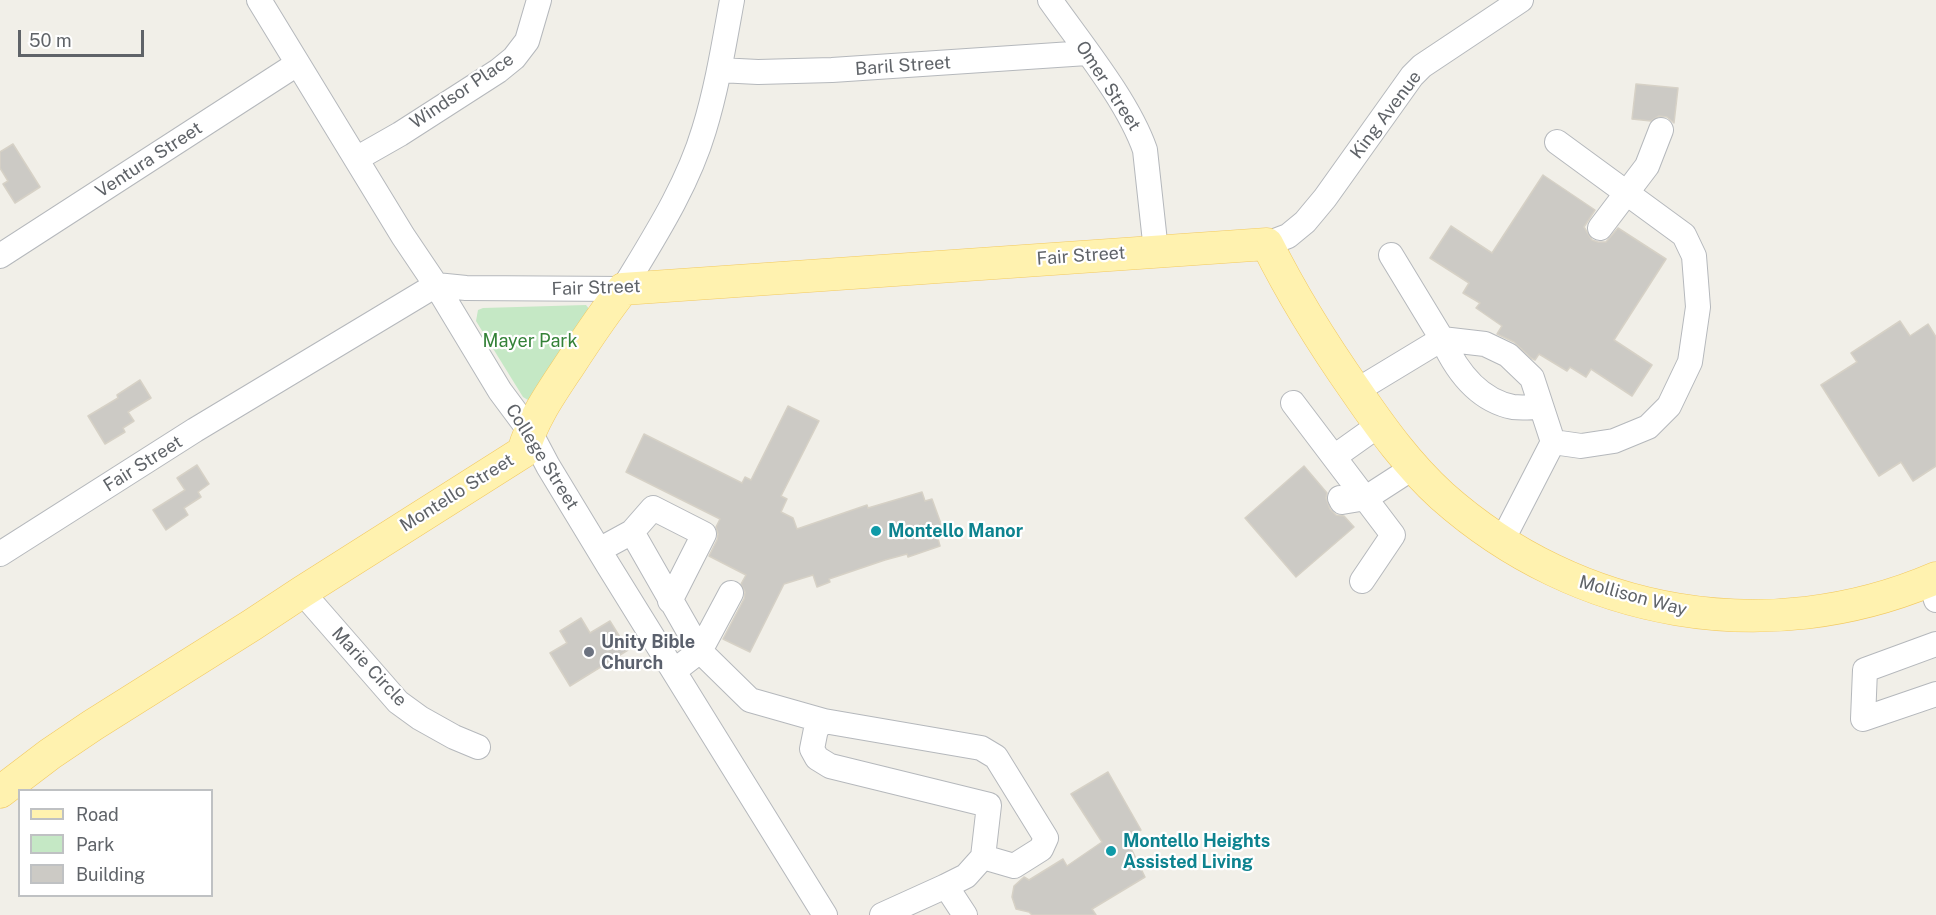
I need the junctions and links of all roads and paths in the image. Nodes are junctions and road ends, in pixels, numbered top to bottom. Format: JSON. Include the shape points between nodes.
{"nodes":[{"id":1,"x":259,"y":0,"type":"edge"},
{"id":2,"x":539,"y":0,"type":"edge"},
{"id":3,"x":732,"y":0,"type":"edge"},
{"id":4,"x":1050,"y":0,"type":"edge"},
{"id":5,"x":1521,"y":0,"type":"edge"},
{"id":6,"x":1087,"y":52,"type":"junction"},
{"id":7,"x":297,"y":64,"type":"junction"},
{"id":8,"x":719,"y":70,"type":"junction"},
{"id":9,"x":1661,"y":130,"type":"dead end"},
{"id":10,"x":1557,"y":142,"type":"dead end"},
{"id":11,"x":356,"y":159,"type":"junction"},
{"id":12,"x":1627,"y":193,"type":"junction"},
{"id":13,"x":1600,"y":228,"type":"dead end"},
{"id":14,"x":1267,"y":244,"type":"junction"},
{"id":15,"x":2,"y":251,"type":"edge"},
{"id":16,"x":1156,"y":251,"type":"junction"},
{"id":17,"x":1391,"y":255,"type":"dead end"},
{"id":18,"x":436,"y":285,"type":"junction"},
{"id":19,"x":623,"y":290,"type":"junction"},
{"id":20,"x":1442,"y":339,"type":"junction"},
{"id":21,"x":1356,"y":391,"type":"junction"},
{"id":22,"x":1293,"y":403,"type":"dead end"},
{"id":23,"x":1541,"y":407,"type":"junction"},
{"id":24,"x":1379,"y":425,"type":"junction"},
{"id":25,"x":529,"y":430,"type":"junction"},
{"id":26,"x":1553,"y":442,"type":"junction"},
{"id":27,"x":1337,"y":461,"type":"junction"},
{"id":28,"x":1414,"y":467,"type":"junction"},
{"id":29,"x":1366,"y":498,"type":"junction"},
{"id":30,"x":632,"y":532,"type":"junction"},
{"id":31,"x":1502,"y":541,"type":"junction"},
{"id":32,"x":599,"y":550,"type":"junction"},
{"id":33,"x":0,"y":554,"type":"edge"},
{"id":34,"x":1362,"y":580,"type":"dead end"},
{"id":35,"x":1934,"y":587,"type":"edge"},
{"id":36,"x":302,"y":592,"type":"junction"},
{"id":37,"x":731,"y":593,"type":"dead end"},
{"id":38,"x":670,"y":601,"type":"junction"},
{"id":39,"x":1936,"y":644,"type":"edge"},
{"id":40,"x":700,"y":651,"type":"junction"},
{"id":41,"x":674,"y":671,"type":"junction"},
{"id":42,"x":1936,"y":694,"type":"edge"},
{"id":43,"x":824,"y":720,"type":"junction"},
{"id":44,"x":478,"y":747,"type":"dead end"},
{"id":45,"x":1013,"y":786,"type":"junction"},
{"id":46,"x":0,"y":792,"type":"edge"},
{"id":47,"x":989,"y":804,"type":"junction"},
{"id":48,"x":982,"y":857,"type":"junction"},
{"id":49,"x":946,"y":886,"type":"junction"},
{"id":50,"x":825,"y":915,"type":"edge"},
{"id":51,"x":882,"y":915,"type":"edge"},
{"id":52,"x":965,"y":915,"type":"edge"}],
"edges":[{"from":1,"to":7,"type":"street","name":"College Street"},
{"from":2,"to":11,"type":"street","name":"Windsor Place","via":[[527,42],[514,58]]},
{"from":3,"to":8,"type":"street","name":"Montello Street"},
{"from":4,"to":6,"type":"street","name":"Omer Street"},
{"from":5,"to":14,"type":"street","name":"King Avenue","via":[[1422,66],[1305,222],[1287,236]]},
{"from":6,"to":8,"type":"street","name":"Baril Street","via":[[832,70]]},
{"from":6,"to":16,"type":"street","name":"Omer Street","via":[[1115,93],[1145,150]]},
{"from":7,"to":11,"type":"street","name":"College Street"},
{"from":7,"to":15,"type":"street","name":"Ventura Street"},
{"from":8,"to":19,"type":"street","name":"Montello Street","via":[[704,132],[681,188]]},
{"from":9,"to":12,"type":"street","via":[[1647,166]]},
{"from":10,"to":12,"type":"street"},
{"from":11,"to":18,"type":"street","name":"College Street"},
{"from":12,"to":13,"type":"street"},
{"from":12,"to":26,"type":"street","via":[[1684,235],[1694,256],[1698,307],[1690,362],[1669,406],[1648,427],[1614,441],[1581,446]]},
{"from":14,"to":16,"type":"main road","name":"Fair Street"},
{"from":14,"to":21,"type":"main road","name":"Mollison Way","via":[[1306,318]]},
{"from":16,"to":19,"type":"main road","name":"Fair Street"},
{"from":17,"to":20,"type":"street"},
{"from":18,"to":19,"type":"street","name":"Fair Street"},
{"from":18,"to":25,"type":"street","name":"College Street","via":[[500,391]]},
{"from":18,"to":33,"type":"street","name":"Fair Street","via":[[195,430]]},
{"from":19,"to":25,"type":"main road","name":"Montello Street"},
{"from":20,"to":21,"type":"street"},
{"from":20,"to":23,"type":"street","via":[[1452,362],[1470,385],[1513,407]]},
{"from":20,"to":23,"type":"street","via":[[1485,344],[1508,355],[1532,378]]},
{"from":21,"to":24,"type":"main road","name":"Mollison Way"},
{"from":22,"to":27,"type":"street"},
{"from":23,"to":26,"type":"street"},
{"from":24,"to":27,"type":"street"},
{"from":24,"to":28,"type":"main road","name":"Mollison Way"},
{"from":25,"to":32,"type":"street","name":"College Street"},
{"from":25,"to":36,"type":"main road","name":"Montello Street","via":[[523,452]]},
{"from":26,"to":31,"type":"street"},
{"from":27,"to":29,"type":"street"},
{"from":27,"to":29,"type":"street","via":[[1329,485],[1342,502]]},
{"from":28,"to":29,"type":"street"},
{"from":28,"to":31,"type":"main road","name":"Mollison Way","via":[[1476,524]]},
{"from":29,"to":34,"type":"street","via":[[1394,535]]},
{"from":30,"to":32,"type":"street"},
{"from":30,"to":38,"type":"street"},
{"from":30,"to":38,"type":"street","via":[[653,508],[704,534]]},
{"from":31,"to":35,"type":"main road","name":"Mollison Way","via":[[1539,564],[1582,583],[1699,614],[1807,614]]},
{"from":32,"to":41,"type":"street","name":"College Street"},
{"from":36,"to":44,"type":"street","name":"Marie Circle","via":[[398,702],[420,718]]},
{"from":36,"to":46,"type":"main road","name":"Montello Street","via":[[93,725]]},
{"from":37,"to":40,"type":"street"},
{"from":38,"to":40,"type":"street"},
{"from":39,"to":42,"type":"street","via":[[1865,670],[1863,719]]},
{"from":40,"to":41,"type":"street"},
{"from":40,"to":43,"type":"street","via":[[750,700]]},
{"from":41,"to":50,"type":"street","name":"College Street"},
{"from":43,"to":45,"type":"street","via":[[981,748],[996,757]]},
{"from":43,"to":47,"type":"street","via":[[816,729],[812,749],[817,759],[830,766]]},
{"from":45,"to":47,"type":"street"},
{"from":45,"to":48,"type":"street","via":[[1046,838],[1041,849],[1014,866]]},
{"from":47,"to":48,"type":"street"},
{"from":48,"to":49,"type":"street","via":[[966,876]]},
{"from":49,"to":51,"type":"street"},
{"from":49,"to":52,"type":"street"}]}
